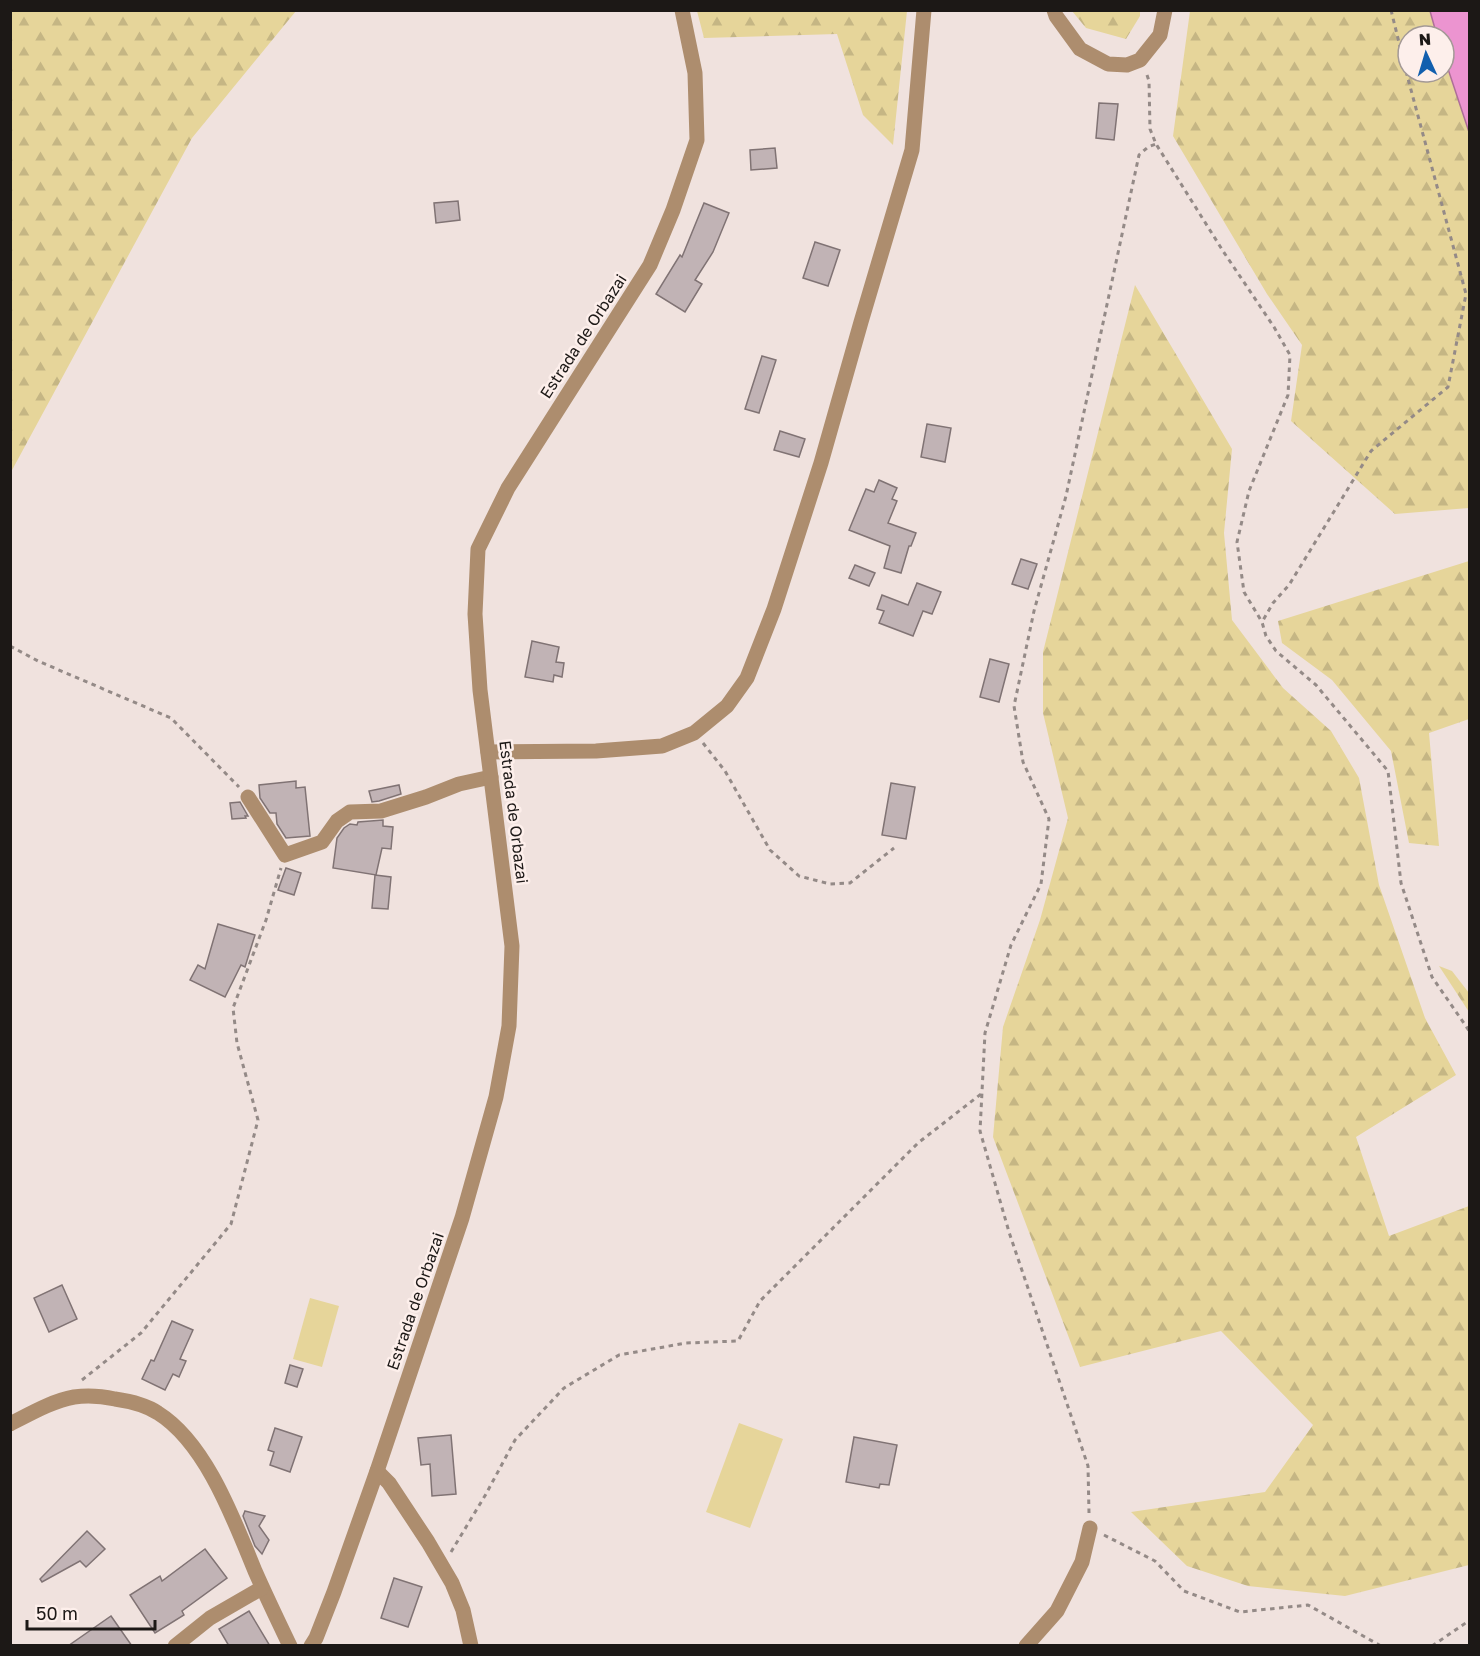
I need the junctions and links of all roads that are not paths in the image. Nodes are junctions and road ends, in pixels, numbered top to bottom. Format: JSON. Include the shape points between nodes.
{"nodes":[{"id":1,"x":682,"y":10,"type":"edge"},
{"id":2,"x":924,"y":10,"type":"edge"},
{"id":3,"x":1054,"y":10,"type":"edge"},
{"id":4,"x":1165,"y":10,"type":"edge"},
{"id":5,"x":488,"y":752,"type":"junction"},
{"id":6,"x":491,"y":777,"type":"junction"},
{"id":7,"x":248,"y":797,"type":"road end"},
{"id":8,"x":10,"y":1424,"type":"edge"},
{"id":9,"x":377,"y":1471,"type":"junction"},
{"id":10,"x":1090,"y":1528,"type":"road end"},
{"id":11,"x":262,"y":1588,"type":"junction"},
{"id":12,"x":175,"y":1646,"type":"edge"},
{"id":13,"x":290,"y":1646,"type":"edge"},
{"id":14,"x":311,"y":1646,"type":"edge"},
{"id":15,"x":471,"y":1646,"type":"edge"},
{"id":16,"x":1026,"y":1646,"type":"edge"}],
"edges":[{"from":1,"to":5,"type":"street","name":"Estrada de Orbazai","via":[[695,73],[697,140],[673,210],[650,265],[508,488],[478,549],[475,614]]},
{"from":2,"to":5,"type":"street","via":[[912,150],[821,463],[774,609],[747,678],[727,706],[694,733],[662,746]]},
{"from":3,"to":4,"type":"street","via":[[1080,49],[1108,64],[1127,65],[1140,60],[1160,35]]},
{"from":5,"to":6,"type":"street","name":"Estrada de Orbazai"},
{"from":6,"to":7,"type":"street","via":[[381,811],[350,812],[337,821],[322,842],[285,855]]},
{"from":6,"to":9,"type":"street","name":"Estrada de Orbazai","via":[[512,946],[509,1026],[496,1097],[462,1218]]},
{"from":8,"to":11,"type":"street","via":[[52,1404],[96,1395],[158,1412],[203,1459]]},
{"from":9,"to":14,"type":"street","name":"Estrada de Orbazai"},
{"from":9,"to":15,"type":"street","via":[[389,1483],[452,1583]]},
{"from":10,"to":16,"type":"street","via":[[1082,1562],[1057,1611]]},
{"from":11,"to":12,"type":"street","via":[[210,1618]]},
{"from":11,"to":13,"type":"street"}]}
